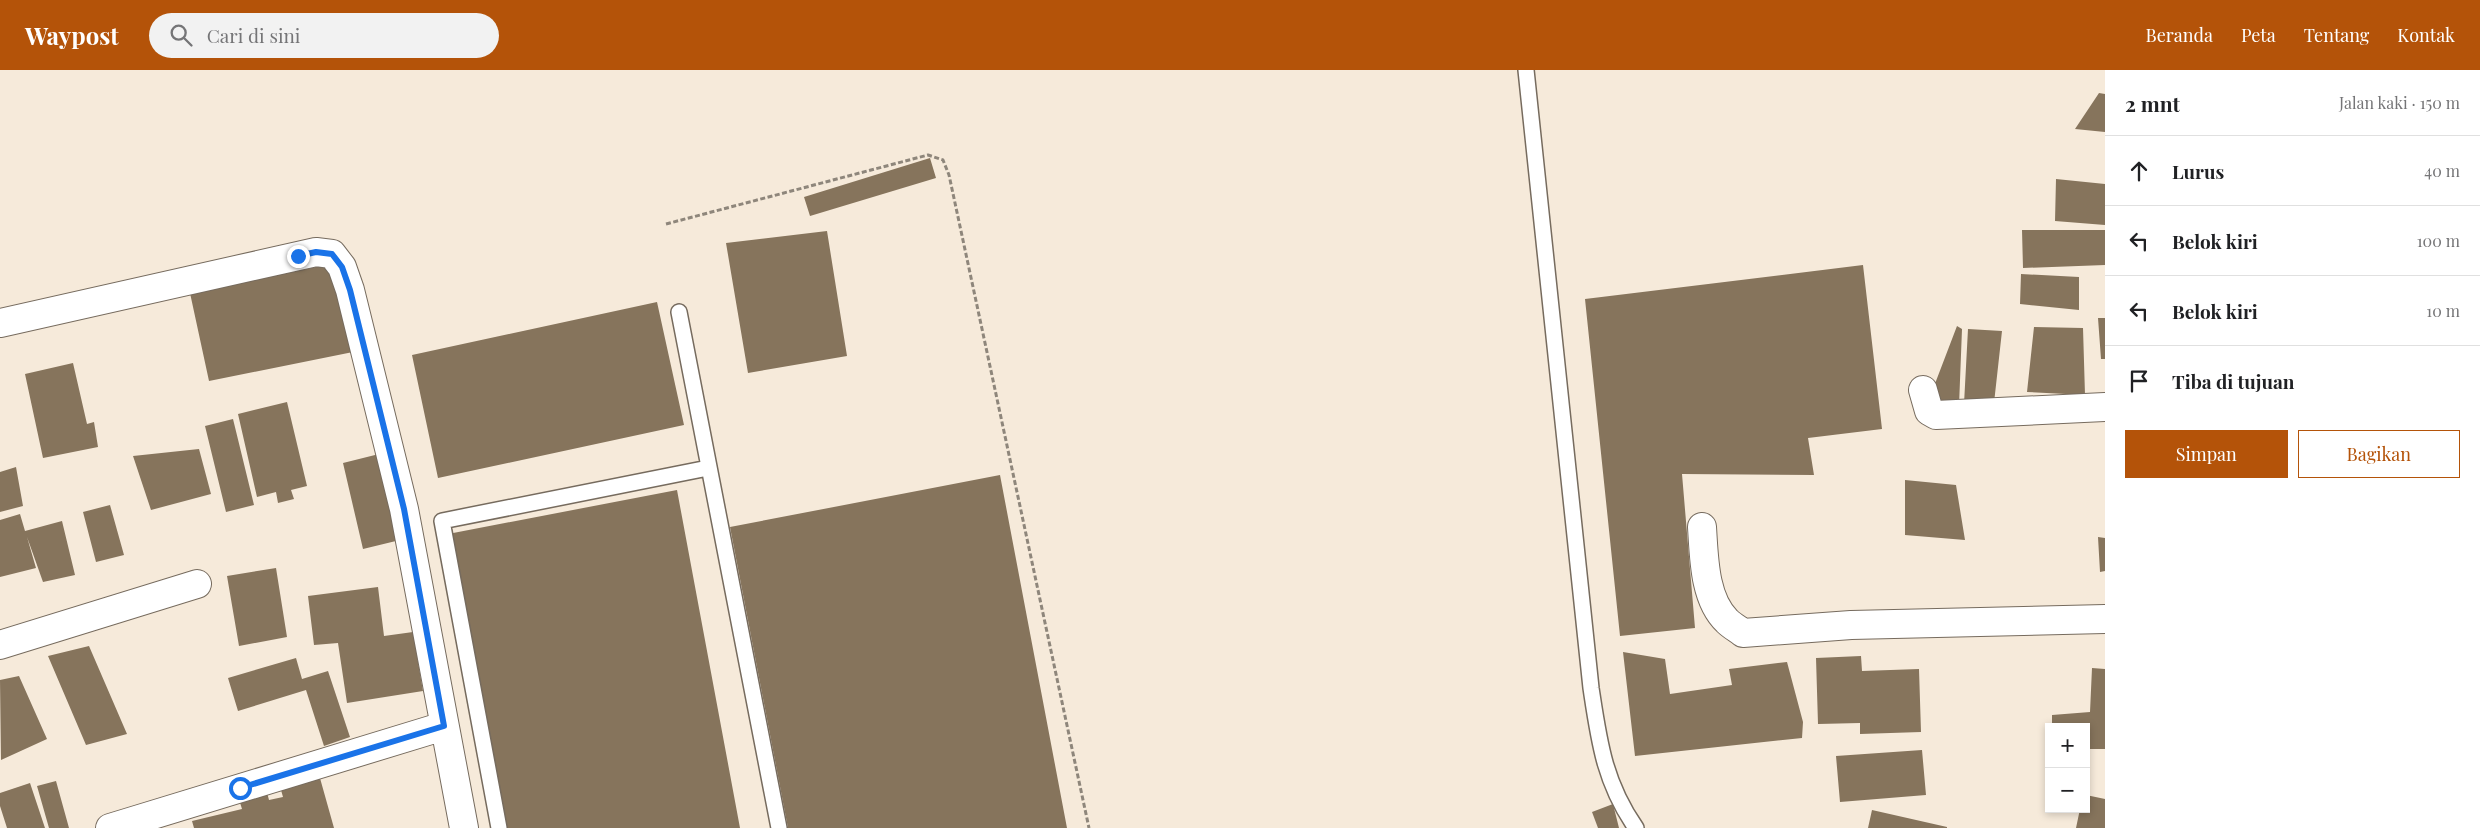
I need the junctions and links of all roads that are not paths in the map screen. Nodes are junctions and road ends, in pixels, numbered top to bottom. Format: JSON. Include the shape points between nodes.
{"nodes":[{"id":1,"x":1526,"y":70,"type":"edge"},
{"id":2,"x":679,"y":312,"type":"dead end"},
{"id":3,"x":0,"y":323,"type":"edge"},
{"id":4,"x":1923,"y":390,"type":"dead end"},
{"id":5,"x":2105,"y":407,"type":"edge"},
{"id":6,"x":708,"y":468,"type":"junction"},
{"id":7,"x":1702,"y":527,"type":"dead end"},
{"id":8,"x":197,"y":584,"type":"dead end"},
{"id":9,"x":2105,"y":619,"type":"edge"},
{"id":10,"x":0,"y":645,"type":"edge"},
{"id":11,"x":444,"y":726,"type":"junction"},
{"id":12,"x":110,"y":828,"type":"edge"},
{"id":13,"x":464,"y":828,"type":"edge"},
{"id":14,"x":499,"y":828,"type":"edge"},
{"id":15,"x":778,"y":828,"type":"edge"},
{"id":16,"x":1636,"y":828,"type":"edge"}],
"edges":[{"from":1,"to":16,"type":"lane","via":[[1591,688],[1600,747],[1611,785]]},
{"from":2,"to":6,"type":"lane"},
{"from":3,"to":11,"type":"street","via":[[316,252],[332,254],[342,267],[350,290],[402,499]]},
{"from":4,"to":5,"type":"street","via":[[1929,411],[1936,415]]},
{"from":6,"to":14,"type":"lane","via":[[442,521]]},
{"from":6,"to":15,"type":"lane"},
{"from":7,"to":9,"type":"street","via":[[1708,581],[1716,604],[1727,621],[1743,633],[1851,625]]},
{"from":8,"to":10,"type":"street"},
{"from":11,"to":12,"type":"street"},
{"from":11,"to":13,"type":"street"}]}
